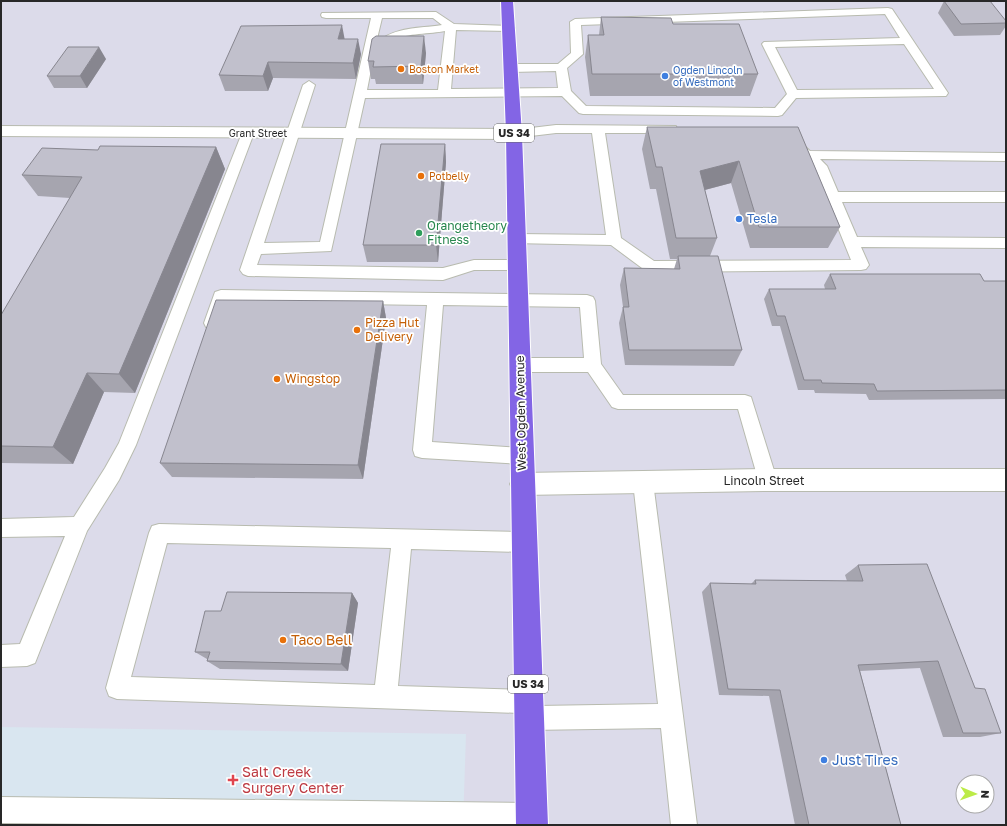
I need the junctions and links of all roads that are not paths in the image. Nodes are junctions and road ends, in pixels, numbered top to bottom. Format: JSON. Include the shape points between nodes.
{"nodes":[{"id":1,"x":507,"y":1,"type":"edge"},
{"id":2,"x":326,"y":15,"type":"dead end"},
{"id":3,"x":377,"y":15,"type":"junction"},
{"id":4,"x":451,"y":27,"type":"junction"},
{"id":5,"x":509,"y":28,"type":"junction"},
{"id":6,"x":908,"y":42,"type":"junction"},
{"id":7,"x":368,"y":55,"type":"junction"},
{"id":8,"x":561,"y":67,"type":"junction"},
{"id":9,"x":511,"y":68,"type":"junction"},
{"id":10,"x":309,"y":84,"type":"dead end"},
{"id":11,"x":565,"y":92,"type":"junction"},
{"id":12,"x":360,"y":94,"type":"junction"},
{"id":13,"x":444,"y":94,"type":"junction"},
{"id":14,"x":512,"y":94,"type":"junction"},
{"id":15,"x":793,"y":94,"type":"junction"},
{"id":16,"x":598,"y":129,"type":"junction"},
{"id":17,"x":683,"y":129,"type":"edge"},
{"id":18,"x":1,"y":131,"type":"edge"},
{"id":19,"x":248,"y":133,"type":"junction"},
{"id":20,"x":292,"y":133,"type":"junction"},
{"id":21,"x":350,"y":133,"type":"junction"},
{"id":22,"x":514,"y":134,"type":"junction"},
{"id":23,"x":781,"y":134,"type":"edge"},
{"id":24,"x":807,"y":155,"type":"junction"},
{"id":25,"x":1006,"y":157,"type":"edge"},
{"id":26,"x":833,"y":197,"type":"junction"},
{"id":27,"x":1006,"y":197,"type":"edge"},
{"id":28,"x":517,"y":239,"type":"junction"},
{"id":29,"x":614,"y":240,"type":"junction"},
{"id":30,"x":852,"y":242,"type":"junction"},
{"id":31,"x":1006,"y":243,"type":"edge"},
{"id":32,"x":256,"y":249,"type":"junction"},
{"id":33,"x":517,"y":265,"type":"junction"},
{"id":34,"x":436,"y":299,"type":"junction"},
{"id":35,"x":518,"y":300,"type":"junction"},
{"id":36,"x":206,"y":340,"type":"edge"},
{"id":37,"x":519,"y":365,"type":"junction"},
{"id":38,"x":593,"y":365,"type":"junction"},
{"id":39,"x":521,"y":456,"type":"junction"},
{"id":40,"x":767,"y":480,"type":"junction"},
{"id":41,"x":1006,"y":480,"type":"edge"},
{"id":42,"x":643,"y":482,"type":"junction"},
{"id":43,"x":522,"y":484,"type":"junction"},
{"id":44,"x":79,"y":526,"type":"junction"},
{"id":45,"x":5,"y":529,"type":"edge"},
{"id":46,"x":402,"y":539,"type":"junction"},
{"id":47,"x":524,"y":542,"type":"junction"},
{"id":48,"x":1,"y":656,"type":"edge"},
{"id":49,"x":385,"y":697,"type":"junction"},
{"id":50,"x":529,"y":710,"type":"junction"},
{"id":51,"x":671,"y":716,"type":"junction"},
{"id":52,"x":1,"y":810,"type":"edge"},
{"id":53,"x":532,"y":820,"type":"edge"},
{"id":54,"x":684,"y":825,"type":"edge"}],
"edges":[{"from":1,"to":5,"type":"main road","name":"West Ogden Avenue","number":"US 34"},
{"from":2,"to":3,"type":"lane"},
{"from":3,"to":4,"type":"lane","via":[[436,15]]},
{"from":3,"to":7,"type":"lane"},
{"from":4,"to":5,"type":"lane"},
{"from":4,"to":7,"type":"lane","via":[[402,33],[390,38]]},
{"from":4,"to":13,"type":"lane"},
{"from":5,"to":9,"type":"main road","name":"West Ogden Avenue","number":"US 34"},
{"from":6,"to":8,"type":"lane","via":[[888,11],[575,22],[577,54]]},
{"from":6,"to":15,"type":"lane","via":[[768,44]]},
{"from":6,"to":15,"type":"lane","via":[[942,93]]},
{"from":7,"to":12,"type":"lane"},
{"from":8,"to":9,"type":"lane"},
{"from":8,"to":11,"type":"lane"},
{"from":9,"to":14,"type":"main road","name":"West Ogden Avenue","number":"US 34"},
{"from":10,"to":20,"type":"lane"},
{"from":11,"to":14,"type":"lane"},
{"from":11,"to":15,"type":"lane","via":[[583,110],[778,112]]},
{"from":12,"to":13,"type":"lane"},
{"from":12,"to":21,"type":"lane"},
{"from":13,"to":14,"type":"lane"},
{"from":14,"to":22,"type":"main road","name":"West Ogden Avenue","number":"US 34"},
{"from":16,"to":17,"type":"lane"},
{"from":16,"to":22,"type":"lane","via":[[556,129]]},
{"from":16,"to":29,"type":"lane"},
{"from":18,"to":19,"type":"street","name":"Grant Street"},
{"from":19,"to":20,"type":"street","name":"Grant Street"},
{"from":19,"to":44,"type":"lane","via":[[127,445]]},
{"from":20,"to":21,"type":"street","name":"Grant Street"},
{"from":20,"to":32,"type":"lane"},
{"from":21,"to":22,"type":"street","name":"Grant Street"},
{"from":21,"to":32,"type":"lane","via":[[326,247]]},
{"from":22,"to":28,"type":"main road","name":"West Ogden Avenue","number":"US 34"},
{"from":23,"to":24,"type":"lane"},
{"from":24,"to":25,"type":"lane"},
{"from":24,"to":26,"type":"lane","via":[[820,166]]},
{"from":26,"to":27,"type":"lane"},
{"from":26,"to":30,"type":"lane"},
{"from":28,"to":29,"type":"lane"},
{"from":28,"to":33,"type":"main road","name":"West Ogden Avenue","number":"US 34"},
{"from":29,"to":30,"type":"lane","via":[[651,267],[862,266]]},
{"from":30,"to":31,"type":"lane"},
{"from":32,"to":33,"type":"lane","via":[[248,270],[443,274],[474,266]]},
{"from":33,"to":35,"type":"main road","name":"West Ogden Avenue","number":"US 34"},
{"from":34,"to":35,"type":"lane"},
{"from":34,"to":36,"type":"lane","via":[[222,296]]},
{"from":34,"to":39,"type":"lane","via":[[422,450]]},
{"from":35,"to":37,"type":"main road","name":"West Ogden Avenue","number":"US 34"},
{"from":35,"to":38,"type":"lane","via":[[587,301]]},
{"from":37,"to":38,"type":"lane"},
{"from":37,"to":39,"type":"main road","name":"West Ogden Avenue","number":"US 34"},
{"from":38,"to":40,"type":"lane","via":[[618,402],[745,402]]},
{"from":39,"to":43,"type":"main road","name":"West Ogden Avenue","number":"US 34"},
{"from":40,"to":41,"type":"street","name":"Lincoln Street"},
{"from":40,"to":42,"type":"street","name":"Lincoln Street"},
{"from":42,"to":43,"type":"street","name":"Lincoln Street"},
{"from":42,"to":51,"type":"lane"},
{"from":43,"to":47,"type":"main road","name":"West Ogden Avenue","number":"US 34"},
{"from":44,"to":45,"type":"lane"},
{"from":44,"to":48,"type":"lane","via":[[27,656]]},
{"from":46,"to":47,"type":"lane"},
{"from":46,"to":49,"type":"lane"},
{"from":46,"to":49,"type":"lane","via":[[159,533],[118,688]]},
{"from":47,"to":50,"type":"main road","name":"West Ogden Avenue","number":"US 34"},
{"from":49,"to":50,"type":"lane"},
{"from":50,"to":51,"type":"lane"},
{"from":50,"to":53,"type":"main road","name":"West Ogden Avenue","number":"US 34"},
{"from":51,"to":54,"type":"lane"},
{"from":52,"to":53,"type":"lane"}]}
